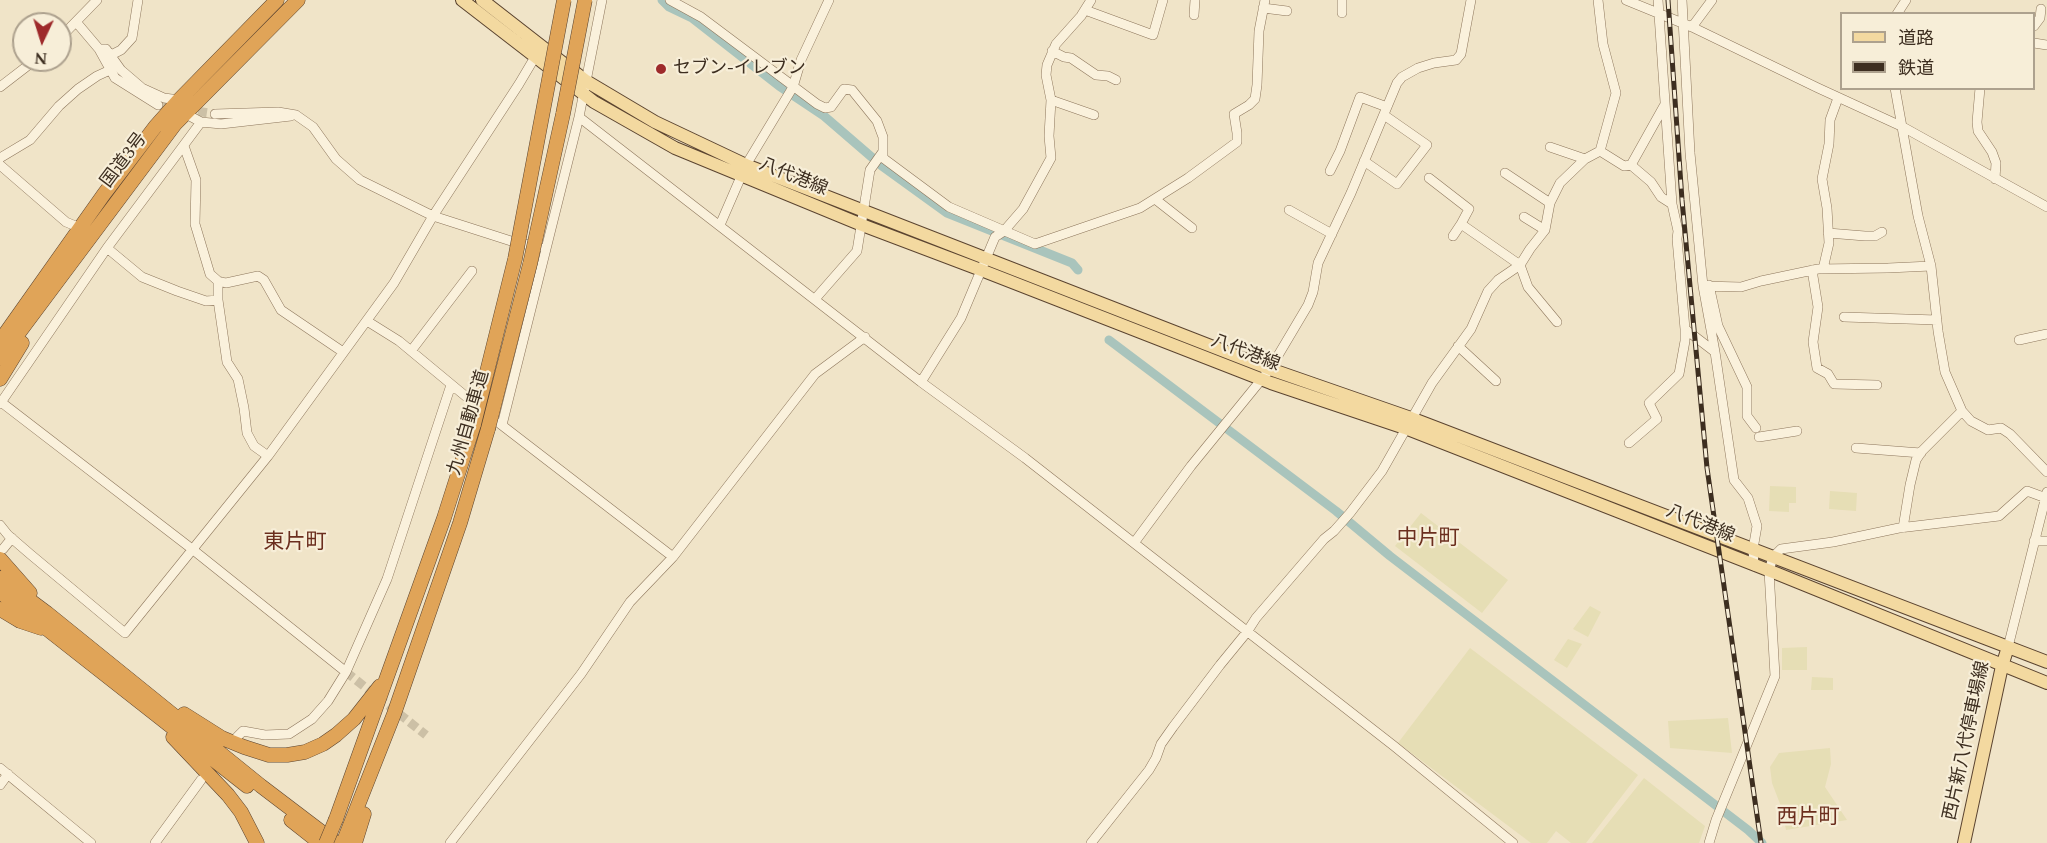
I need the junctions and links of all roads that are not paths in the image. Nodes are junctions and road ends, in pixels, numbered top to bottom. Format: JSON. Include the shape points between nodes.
{"nodes":[{"id":1,"x":97,"y":0,"type":"edge"},
{"id":2,"x":138,"y":0,"type":"edge"},
{"id":3,"x":277,"y":0,"type":"edge"},
{"id":4,"x":298,"y":0,"type":"edge"},
{"id":5,"x":462,"y":0,"type":"edge"},
{"id":6,"x":482,"y":0,"type":"edge"},
{"id":7,"x":564,"y":0,"type":"edge"},
{"id":8,"x":585,"y":0,"type":"edge"},
{"id":9,"x":602,"y":0,"type":"edge"},
{"id":10,"x":670,"y":0,"type":"edge"},
{"id":11,"x":829,"y":0,"type":"edge"},
{"id":12,"x":1091,"y":0,"type":"edge"},
{"id":13,"x":1163,"y":0,"type":"edge"},
{"id":14,"x":1195,"y":0,"type":"edge"},
{"id":15,"x":1342,"y":0,"type":"edge"},
{"id":16,"x":1471,"y":0,"type":"edge"},
{"id":17,"x":1598,"y":0,"type":"edge"},
{"id":18,"x":1626,"y":0,"type":"edge"},
{"id":19,"x":1658,"y":0,"type":"edge"},
{"id":20,"x":1682,"y":0,"type":"edge"},
{"id":21,"x":1712,"y":0,"type":"edge"},
{"id":22,"x":1906,"y":0,"type":"edge"},
{"id":23,"x":1264,"y":4,"type":"edge"},
{"id":24,"x":2041,"y":9,"type":"dead end"},
{"id":25,"x":1085,"y":10,"type":"junction"},
{"id":26,"x":1287,"y":11,"type":"dead end"},
{"id":27,"x":1658,"y":12,"type":"junction"},
{"id":28,"x":1902,"y":12,"type":"edge"},
{"id":29,"x":1342,"y":13,"type":"dead end"},
{"id":30,"x":1194,"y":15,"type":"dead end"},
{"id":31,"x":76,"y":23,"type":"junction"},
{"id":32,"x":1687,"y":25,"type":"junction"},
{"id":33,"x":2035,"y":25,"type":"edge"},
{"id":34,"x":72,"y":27,"type":"edge"},
{"id":35,"x":99,"y":49,"type":"junction"},
{"id":36,"x":1052,"y":51,"type":"junction"},
{"id":37,"x":111,"y":55,"type":"junction"},
{"id":38,"x":535,"y":57,"type":"junction"},
{"id":39,"x":110,"y":70,"type":"junction"},
{"id":40,"x":19,"y":72,"type":"edge"},
{"id":41,"x":1116,"y":80,"type":"dead end"},
{"id":42,"x":586,"y":81,"type":"junction"},
{"id":43,"x":0,"y":87,"type":"edge"},
{"id":44,"x":793,"y":87,"type":"junction"},
{"id":45,"x":1895,"y":90,"type":"edge"},
{"id":46,"x":1980,"y":90,"type":"edge"},
{"id":47,"x":583,"y":94,"type":"junction"},
{"id":48,"x":1838,"y":98,"type":"junction"},
{"id":49,"x":179,"y":100,"type":"junction"},
{"id":50,"x":1051,"y":100,"type":"junction"},
{"id":51,"x":158,"y":105,"type":"tunnel mouth"},
{"id":52,"x":1664,"y":106,"type":"junction"},
{"id":53,"x":1385,"y":111,"type":"junction"},
{"id":54,"x":215,"y":114,"type":"tunnel mouth"},
{"id":55,"x":296,"y":115,"type":"junction"},
{"id":56,"x":1094,"y":115,"type":"dead end"},
{"id":57,"x":184,"y":116,"type":"junction"},
{"id":58,"x":579,"y":117,"type":"junction"},
{"id":59,"x":201,"y":122,"type":"junction"},
{"id":60,"x":1903,"y":127,"type":"junction"},
{"id":61,"x":184,"y":146,"type":"junction"},
{"id":62,"x":1550,"y":147,"type":"dead end"},
{"id":63,"x":1600,"y":152,"type":"junction"},
{"id":64,"x":882,"y":153,"type":"junction"},
{"id":65,"x":0,"y":158,"type":"edge"},
{"id":66,"x":1585,"y":159,"type":"junction"},
{"id":67,"x":1364,"y":161,"type":"junction"},
{"id":68,"x":0,"y":165,"type":"edge"},
{"id":69,"x":1630,"y":165,"type":"junction"},
{"id":70,"x":744,"y":171,"type":"junction"},
{"id":71,"x":1330,"y":171,"type":"dead end"},
{"id":72,"x":1505,"y":173,"type":"dead end"},
{"id":73,"x":1429,"y":178,"type":"dead end"},
{"id":74,"x":1995,"y":179,"type":"junction"},
{"id":75,"x":104,"y":194,"type":"junction"},
{"id":76,"x":1155,"y":199,"type":"junction"},
{"id":77,"x":1550,"y":203,"type":"junction"},
{"id":78,"x":1672,"y":204,"type":"junction"},
{"id":79,"x":2047,"y":207,"type":"edge"},
{"id":80,"x":1289,"y":210,"type":"dead end"},
{"id":81,"x":864,"y":212,"type":"junction"},
{"id":82,"x":433,"y":216,"type":"junction"},
{"id":83,"x":1524,"y":217,"type":"dead end"},
{"id":84,"x":1461,"y":224,"type":"junction"},
{"id":85,"x":720,"y":225,"type":"junction"},
{"id":86,"x":862,"y":225,"type":"junction"},
{"id":87,"x":78,"y":227,"type":"junction"},
{"id":88,"x":1192,"y":228,"type":"dead end"},
{"id":89,"x":1545,"y":230,"type":"junction"},
{"id":90,"x":1004,"y":231,"type":"junction"},
{"id":91,"x":1882,"y":232,"type":"dead end"},
{"id":92,"x":1828,"y":233,"type":"junction"},
{"id":93,"x":1332,"y":234,"type":"junction"},
{"id":94,"x":1453,"y":236,"type":"dead end"},
{"id":95,"x":107,"y":248,"type":"junction"},
{"id":96,"x":545,"y":248,"type":"junction"},
{"id":97,"x":984,"y":265,"type":"junction"},
{"id":98,"x":1520,"y":265,"type":"junction"},
{"id":99,"x":1931,"y":266,"type":"junction"},
{"id":100,"x":1823,"y":269,"type":"junction"},
{"id":101,"x":1812,"y":270,"type":"junction"},
{"id":102,"x":472,"y":271,"type":"dead end"},
{"id":103,"x":218,"y":281,"type":"junction"},
{"id":104,"x":1706,"y":285,"type":"junction"},
{"id":105,"x":815,"y":299,"type":"junction"},
{"id":106,"x":218,"y":300,"type":"junction"},
{"id":107,"x":1844,"y":317,"type":"dead end"},
{"id":108,"x":1937,"y":320,"type":"junction"},
{"id":109,"x":367,"y":321,"type":"junction"},
{"id":110,"x":1557,"y":322,"type":"dead end"},
{"id":111,"x":0,"y":326,"type":"edge"},
{"id":112,"x":1685,"y":328,"type":"junction"},
{"id":113,"x":2047,"y":334,"type":"edge"},
{"id":114,"x":865,"y":337,"type":"junction"},
{"id":115,"x":2019,"y":340,"type":"dead end"},
{"id":116,"x":0,"y":341,"type":"edge"},
{"id":117,"x":1458,"y":346,"type":"junction"},
{"id":118,"x":411,"y":351,"type":"junction"},
{"id":119,"x":343,"y":352,"type":"junction"},
{"id":120,"x":1715,"y":352,"type":"junction"},
{"id":121,"x":0,"y":358,"type":"edge"},
{"id":122,"x":1270,"y":369,"type":"junction"},
{"id":123,"x":0,"y":379,"type":"edge"},
{"id":124,"x":1262,"y":380,"type":"junction"},
{"id":125,"x":1496,"y":381,"type":"dead end"},
{"id":126,"x":921,"y":382,"type":"junction"},
{"id":127,"x":451,"y":385,"type":"junction"},
{"id":128,"x":1877,"y":385,"type":"dead end"},
{"id":129,"x":0,"y":403,"type":"edge"},
{"id":130,"x":1962,"y":411,"type":"junction"},
{"id":131,"x":1408,"y":423,"type":"junction"},
{"id":132,"x":495,"y":427,"type":"junction"},
{"id":133,"x":1797,"y":431,"type":"dead end"},
{"id":134,"x":1629,"y":443,"type":"dead end"},
{"id":135,"x":1856,"y":448,"type":"dead end"},
{"id":136,"x":1921,"y":453,"type":"junction"},
{"id":137,"x":268,"y":456,"type":"junction"},
{"id":138,"x":2047,"y":472,"type":"edge"},
{"id":139,"x":2046,"y":495,"type":"edge"},
{"id":140,"x":0,"y":525,"type":"edge"},
{"id":141,"x":1903,"y":528,"type":"junction"},
{"id":142,"x":12,"y":538,"type":"junction"},
{"id":143,"x":2034,"y":541,"type":"junction"},
{"id":144,"x":2047,"y":541,"type":"edge"},
{"id":145,"x":1134,"y":543,"type":"junction"},
{"id":146,"x":192,"y":549,"type":"junction"},
{"id":147,"x":1753,"y":549,"type":"junction"},
{"id":148,"x":1,"y":554,"type":"edge"},
{"id":149,"x":673,"y":557,"type":"junction"},
{"id":150,"x":1773,"y":557,"type":"junction"},
{"id":151,"x":1754,"y":566,"type":"junction"},
{"id":152,"x":1769,"y":571,"type":"junction"},
{"id":153,"x":0,"y":578,"type":"edge"},
{"id":154,"x":0,"y":592,"type":"edge"},
{"id":155,"x":0,"y":609,"type":"edge"},
{"id":156,"x":47,"y":613,"type":"junction"},
{"id":157,"x":1247,"y":632,"type":"junction"},
{"id":158,"x":54,"y":633,"type":"junction"},
{"id":159,"x":2008,"y":647,"type":"junction"},
{"id":160,"x":394,"y":660,"type":"junction"},
{"id":161,"x":2047,"y":662,"type":"edge"},
{"id":162,"x":2001,"y":666,"type":"junction"},
{"id":163,"x":346,"y":672,"type":"junction"},
{"id":164,"x":2047,"y":683,"type":"edge"},
{"id":165,"x":146,"y":692,"type":"junction"},
{"id":166,"x":148,"y":709,"type":"junction"},
{"id":167,"x":237,"y":737,"type":"dead end"},
{"id":168,"x":4,"y":771,"type":"edge"},
{"id":169,"x":201,"y":780,"type":"dead end"},
{"id":170,"x":0,"y":785,"type":"edge"},
{"id":171,"x":351,"y":839,"type":"edge"},
{"id":172,"x":91,"y":843,"type":"edge"},
{"id":173,"x":155,"y":843,"type":"edge"},
{"id":174,"x":257,"y":843,"type":"edge"},
{"id":175,"x":320,"y":843,"type":"edge"},
{"id":176,"x":326,"y":843,"type":"edge"},
{"id":177,"x":336,"y":843,"type":"edge"},
{"id":178,"x":450,"y":843,"type":"edge"},
{"id":179,"x":1091,"y":843,"type":"edge"},
{"id":180,"x":1513,"y":843,"type":"edge"},
{"id":181,"x":1709,"y":843,"type":"edge"},
{"id":182,"x":1964,"y":843,"type":"edge"}],
"edges":[{"from":1,"to":31,"type":"street"},
{"from":2,"to":37,"type":"street","via":[[132,38]]},
{"from":3,"to":49,"type":"highway","name":"国道3号"},
{"from":4,"to":57,"type":"highway","name":"国道3号"},
{"from":5,"to":38,"type":"main road","name":"八代港線"},
{"from":6,"to":42,"type":"main road","name":"八代港線"},
{"from":7,"to":160,"type":"highway","name":"九州自動車道","bridge":true,"via":[[515,259],[474,424]]},
{"from":8,"to":132,"type":"highway","name":"九州自動車道","bridge":true},
{"from":9,"to":42,"type":"street"},
{"from":10,"to":44,"type":"street","via":[[701,18]]},
{"from":11,"to":44,"type":"street"},
{"from":12,"to":25,"type":"street"},
{"from":13,"to":25,"type":"street","via":[[1154,35]]},
{"from":14,"to":30,"type":"street"},
{"from":15,"to":29,"type":"street"},
{"from":16,"to":53,"type":"street","via":[[1461,54],[1456,60],[1434,63],[1402,77]]},
{"from":17,"to":63,"type":"street","via":[[1603,44],[1616,93]]},
{"from":18,"to":27,"type":"street"},
{"from":19,"to":27,"type":"street"},
{"from":20,"to":32,"type":"street"},
{"from":21,"to":32,"type":"street"},
{"from":22,"to":28,"type":"street"},
{"from":23,"to":26,"type":"street"},
{"from":23,"to":76,"type":"street","via":[[1257,85],[1254,99],[1234,114],[1237,142]]},
{"from":24,"to":33,"type":"street"},
{"from":25,"to":36,"type":"street"},
{"from":27,"to":32,"type":"street"},
{"from":27,"to":52,"type":"street"},
{"from":31,"to":34,"type":"street"},
{"from":31,"to":35,"type":"street"},
{"from":32,"to":48,"type":"street"},
{"from":32,"to":104,"type":"street","via":[[1690,153]]},
{"from":35,"to":37,"type":"street","via":[[106,49]]},
{"from":35,"to":39,"type":"street"},
{"from":36,"to":41,"type":"street","via":[[1096,75]]},
{"from":36,"to":50,"type":"street","via":[[1046,75]]},
{"from":37,"to":49,"type":"street","via":[[142,88]]},
{"from":38,"to":47,"type":"main road","name":"八代港線"},
{"from":38,"to":82,"type":"street"},
{"from":39,"to":51,"type":"street"},
{"from":39,"to":65,"type":"street","via":[[59,106],[30,140]]},
{"from":40,"to":43,"type":"street"},
{"from":42,"to":47,"type":"street"},
{"from":42,"to":70,"type":"main road","name":"八代港線"},
{"from":44,"to":64,"type":"street","via":[[825,108],[831,107],[843,89],[852,90],[877,122],[883,137]]},
{"from":44,"to":70,"type":"street"},
{"from":45,"to":60,"type":"street"},
{"from":46,"to":74,"type":"street","via":[[1978,131],[1996,163]]},
{"from":47,"to":58,"type":"street"},
{"from":47,"to":70,"type":"main road","name":"八代港線","via":[[675,148]]},
{"from":48,"to":60,"type":"street"},
{"from":48,"to":92,"type":"street","via":[[1830,120],[1830,144],[1822,179]]},
{"from":49,"to":75,"type":"highway","name":"国道3号"},
{"from":50,"to":56,"type":"street"},
{"from":50,"to":90,"type":"street","via":[[1051,158],[1023,209]]},
{"from":52,"to":69,"type":"street"},
{"from":52,"to":78,"type":"street"},
{"from":53,"to":67,"type":"street"},
{"from":53,"to":67,"type":"street","via":[[1427,145],[1396,184]]},
{"from":53,"to":71,"type":"street","via":[[1360,97]]},
{"from":54,"to":55,"type":"street"},
{"from":55,"to":59,"type":"street","via":[[221,124]]},
{"from":55,"to":82,"type":"street","via":[[314,127],[336,159],[360,180]]},
{"from":57,"to":59,"type":"street"},
{"from":57,"to":121,"type":"highway","name":"国道3号"},
{"from":57,"to":123,"type":"highway"},
{"from":58,"to":85,"type":"street"},
{"from":58,"to":96,"type":"street"},
{"from":59,"to":61,"type":"street"},
{"from":60,"to":74,"type":"street"},
{"from":60,"to":99,"type":"street"},
{"from":61,"to":95,"type":"street"},
{"from":61,"to":103,"type":"street","via":[[196,180],[195,224],[210,274]]},
{"from":62,"to":66,"type":"street"},
{"from":63,"to":66,"type":"street"},
{"from":63,"to":69,"type":"street"},
{"from":64,"to":81,"type":"street","via":[[870,171]]},
{"from":64,"to":90,"type":"street","via":[[883,158],[949,207]]},
{"from":66,"to":77,"type":"street","via":[[1560,183]]},
{"from":67,"to":93,"type":"street"},
{"from":68,"to":87,"type":"street","via":[[66,222]]},
{"from":69,"to":78,"type":"street","via":[[1651,182],[1661,198]]},
{"from":70,"to":81,"type":"main road","name":"八代港線"},
{"from":70,"to":85,"type":"street"},
{"from":70,"to":86,"type":"main road","name":"八代港線"},
{"from":72,"to":77,"type":"street"},
{"from":73,"to":84,"type":"street","via":[[1469,209]]},
{"from":74,"to":79,"type":"street"},
{"from":75,"to":87,"type":"highway"},
{"from":75,"to":116,"type":"highway","name":"国道3号"},
{"from":76,"to":88,"type":"street"},
{"from":76,"to":90,"type":"street","via":[[1140,208],[1035,244]]},
{"from":77,"to":89,"type":"street"},
{"from":78,"to":112,"type":"street"},
{"from":80,"to":93,"type":"street"},
{"from":81,"to":86,"type":"street"},
{"from":81,"to":97,"type":"main road","name":"八代港線"},
{"from":82,"to":96,"type":"street"},
{"from":82,"to":109,"type":"street","via":[[394,284]]},
{"from":83,"to":89,"type":"street"},
{"from":84,"to":94,"type":"street"},
{"from":84,"to":98,"type":"street"},
{"from":85,"to":105,"type":"street"},
{"from":86,"to":97,"type":"main road","name":"八代港線"},
{"from":86,"to":105,"type":"street","via":[[857,251]]},
{"from":87,"to":111,"type":"highway"},
{"from":89,"to":98,"type":"street"},
{"from":90,"to":97,"type":"street","via":[[995,237]]},
{"from":91,"to":92,"type":"street","via":[[1875,236]]},
{"from":92,"to":100,"type":"street"},
{"from":93,"to":122,"type":"street","via":[[1318,263],[1308,305]]},
{"from":95,"to":106,"type":"street","via":[[142,277],[206,301]]},
{"from":95,"to":129,"type":"street"},
{"from":96,"to":132,"type":"street"},
{"from":97,"to":122,"type":"main road","name":"八代港線"},
{"from":97,"to":124,"type":"main road","name":"八代港線"},
{"from":97,"to":126,"type":"street","via":[[962,318]]},
{"from":98,"to":110,"type":"street","via":[[1528,287]]},
{"from":98,"to":117,"type":"street","via":[[1488,291],[1472,328]]},
{"from":99,"to":100,"type":"street"},
{"from":99,"to":108,"type":"street"},
{"from":100,"to":101,"type":"street"},
{"from":101,"to":104,"type":"street","via":[[1741,287]]},
{"from":101,"to":128,"type":"street","via":[[1818,307],[1813,342],[1816,368],[1828,374],[1834,384]]},
{"from":102,"to":118,"type":"street"},
{"from":103,"to":106,"type":"street"},
{"from":103,"to":119,"type":"street","via":[[258,276],[281,310]]},
{"from":104,"to":120,"type":"street"},
{"from":104,"to":133,"type":"street","via":[[1718,326],[1747,387],[1747,416],[1758,432]]},
{"from":105,"to":114,"type":"street"},
{"from":106,"to":137,"type":"street","via":[[228,362],[238,380],[247,433],[254,446]]},
{"from":107,"to":108,"type":"street"},
{"from":108,"to":130,"type":"street","via":[[1945,372]]},
{"from":109,"to":118,"type":"street"},
{"from":109,"to":119,"type":"street"},
{"from":112,"to":120,"type":"street"},
{"from":112,"to":134,"type":"street","via":[[1679,374],[1649,403],[1657,419]]},
{"from":113,"to":115,"type":"street"},
{"from":114,"to":126,"type":"street"},
{"from":114,"to":149,"type":"street","via":[[815,374]]},
{"from":117,"to":125,"type":"street"},
{"from":117,"to":131,"type":"street"},
{"from":118,"to":127,"type":"street"},
{"from":119,"to":137,"type":"street"},
{"from":120,"to":147,"type":"street","via":[[1734,480],[1748,498],[1757,526]]},
{"from":122,"to":124,"type":"street"},
{"from":122,"to":131,"type":"main road","name":"八代港線"},
{"from":124,"to":131,"type":"main road","name":"八代港線"},
{"from":124,"to":145,"type":"street"},
{"from":126,"to":145,"type":"street"},
{"from":127,"to":132,"type":"street"},
{"from":127,"to":163,"type":"street","via":[[387,579]]},
{"from":129,"to":146,"type":"street"},
{"from":130,"to":136,"type":"street"},
{"from":130,"to":138,"type":"street","via":[[1988,430],[2001,428],[2010,434]]},
{"from":131,"to":147,"type":"main road","name":"八代港線"},
{"from":131,"to":151,"type":"main road","name":"八代港線"},
{"from":131,"to":157,"type":"street","via":[[1382,471],[1350,513]]},
{"from":132,"to":149,"type":"street"},
{"from":132,"to":171,"type":"highway","name":"九州自動車道"},
{"from":135,"to":136,"type":"street"},
{"from":136,"to":141,"type":"street","via":[[1910,484]]},
{"from":137,"to":146,"type":"street"},
{"from":139,"to":141,"type":"street","via":[[2027,491],[1999,516]]},
{"from":139,"to":143,"type":"street"},
{"from":140,"to":142,"type":"street"},
{"from":141,"to":150,"type":"street","via":[[1780,549]]},
{"from":142,"to":146,"type":"street","via":[[125,633]]},
{"from":142,"to":148,"type":"street"},
{"from":143,"to":144,"type":"street"},
{"from":143,"to":159,"type":"street"},
{"from":145,"to":157,"type":"street"},
{"from":146,"to":163,"type":"street"},
{"from":147,"to":150,"type":"main road","name":"八代港線"},
{"from":147,"to":151,"type":"street"},
{"from":148,"to":156,"type":"highway"},
{"from":149,"to":178,"type":"street","via":[[630,602],[581,674]]},
{"from":150,"to":152,"type":"street"},
{"from":150,"to":159,"type":"main road","name":"八代港線"},
{"from":151,"to":152,"type":"main road","name":"八代港線"},
{"from":152,"to":162,"type":"main road","name":"八代港線"},
{"from":152,"to":181,"type":"street","via":[[1775,676]]},
{"from":153,"to":156,"type":"highway"},
{"from":154,"to":158,"type":"highway"},
{"from":155,"to":158,"type":"highway"},
{"from":156,"to":165,"type":"highway"},
{"from":157,"to":179,"type":"street","via":[[1173,727],[1149,770]]},
{"from":157,"to":180,"type":"street"},
{"from":158,"to":166,"type":"highway"},
{"from":159,"to":161,"type":"main road","name":"八代港線"},
{"from":159,"to":162,"type":"main road","name":"西片新八代停車場線"},
{"from":160,"to":165,"type":"highway","via":[[368,701],[336,735],[305,752],[287,755],[256,752],[222,738]]},
{"from":160,"to":176,"type":"highway","name":"九州自動車道","bridge":true},
{"from":162,"to":164,"type":"main road","name":"八代港線"},
{"from":162,"to":182,"type":"main road","name":"西片新八代停車場線"},
{"from":163,"to":167,"type":"street","via":[[312,720],[289,734],[243,731]]},
{"from":165,"to":177,"type":"highway"},
{"from":166,"to":174,"type":"highway","via":[[228,795]]},
{"from":166,"to":175,"type":"highway"},
{"from":168,"to":170,"type":"street"},
{"from":168,"to":172,"type":"street"},
{"from":169,"to":173,"type":"street"}]}
